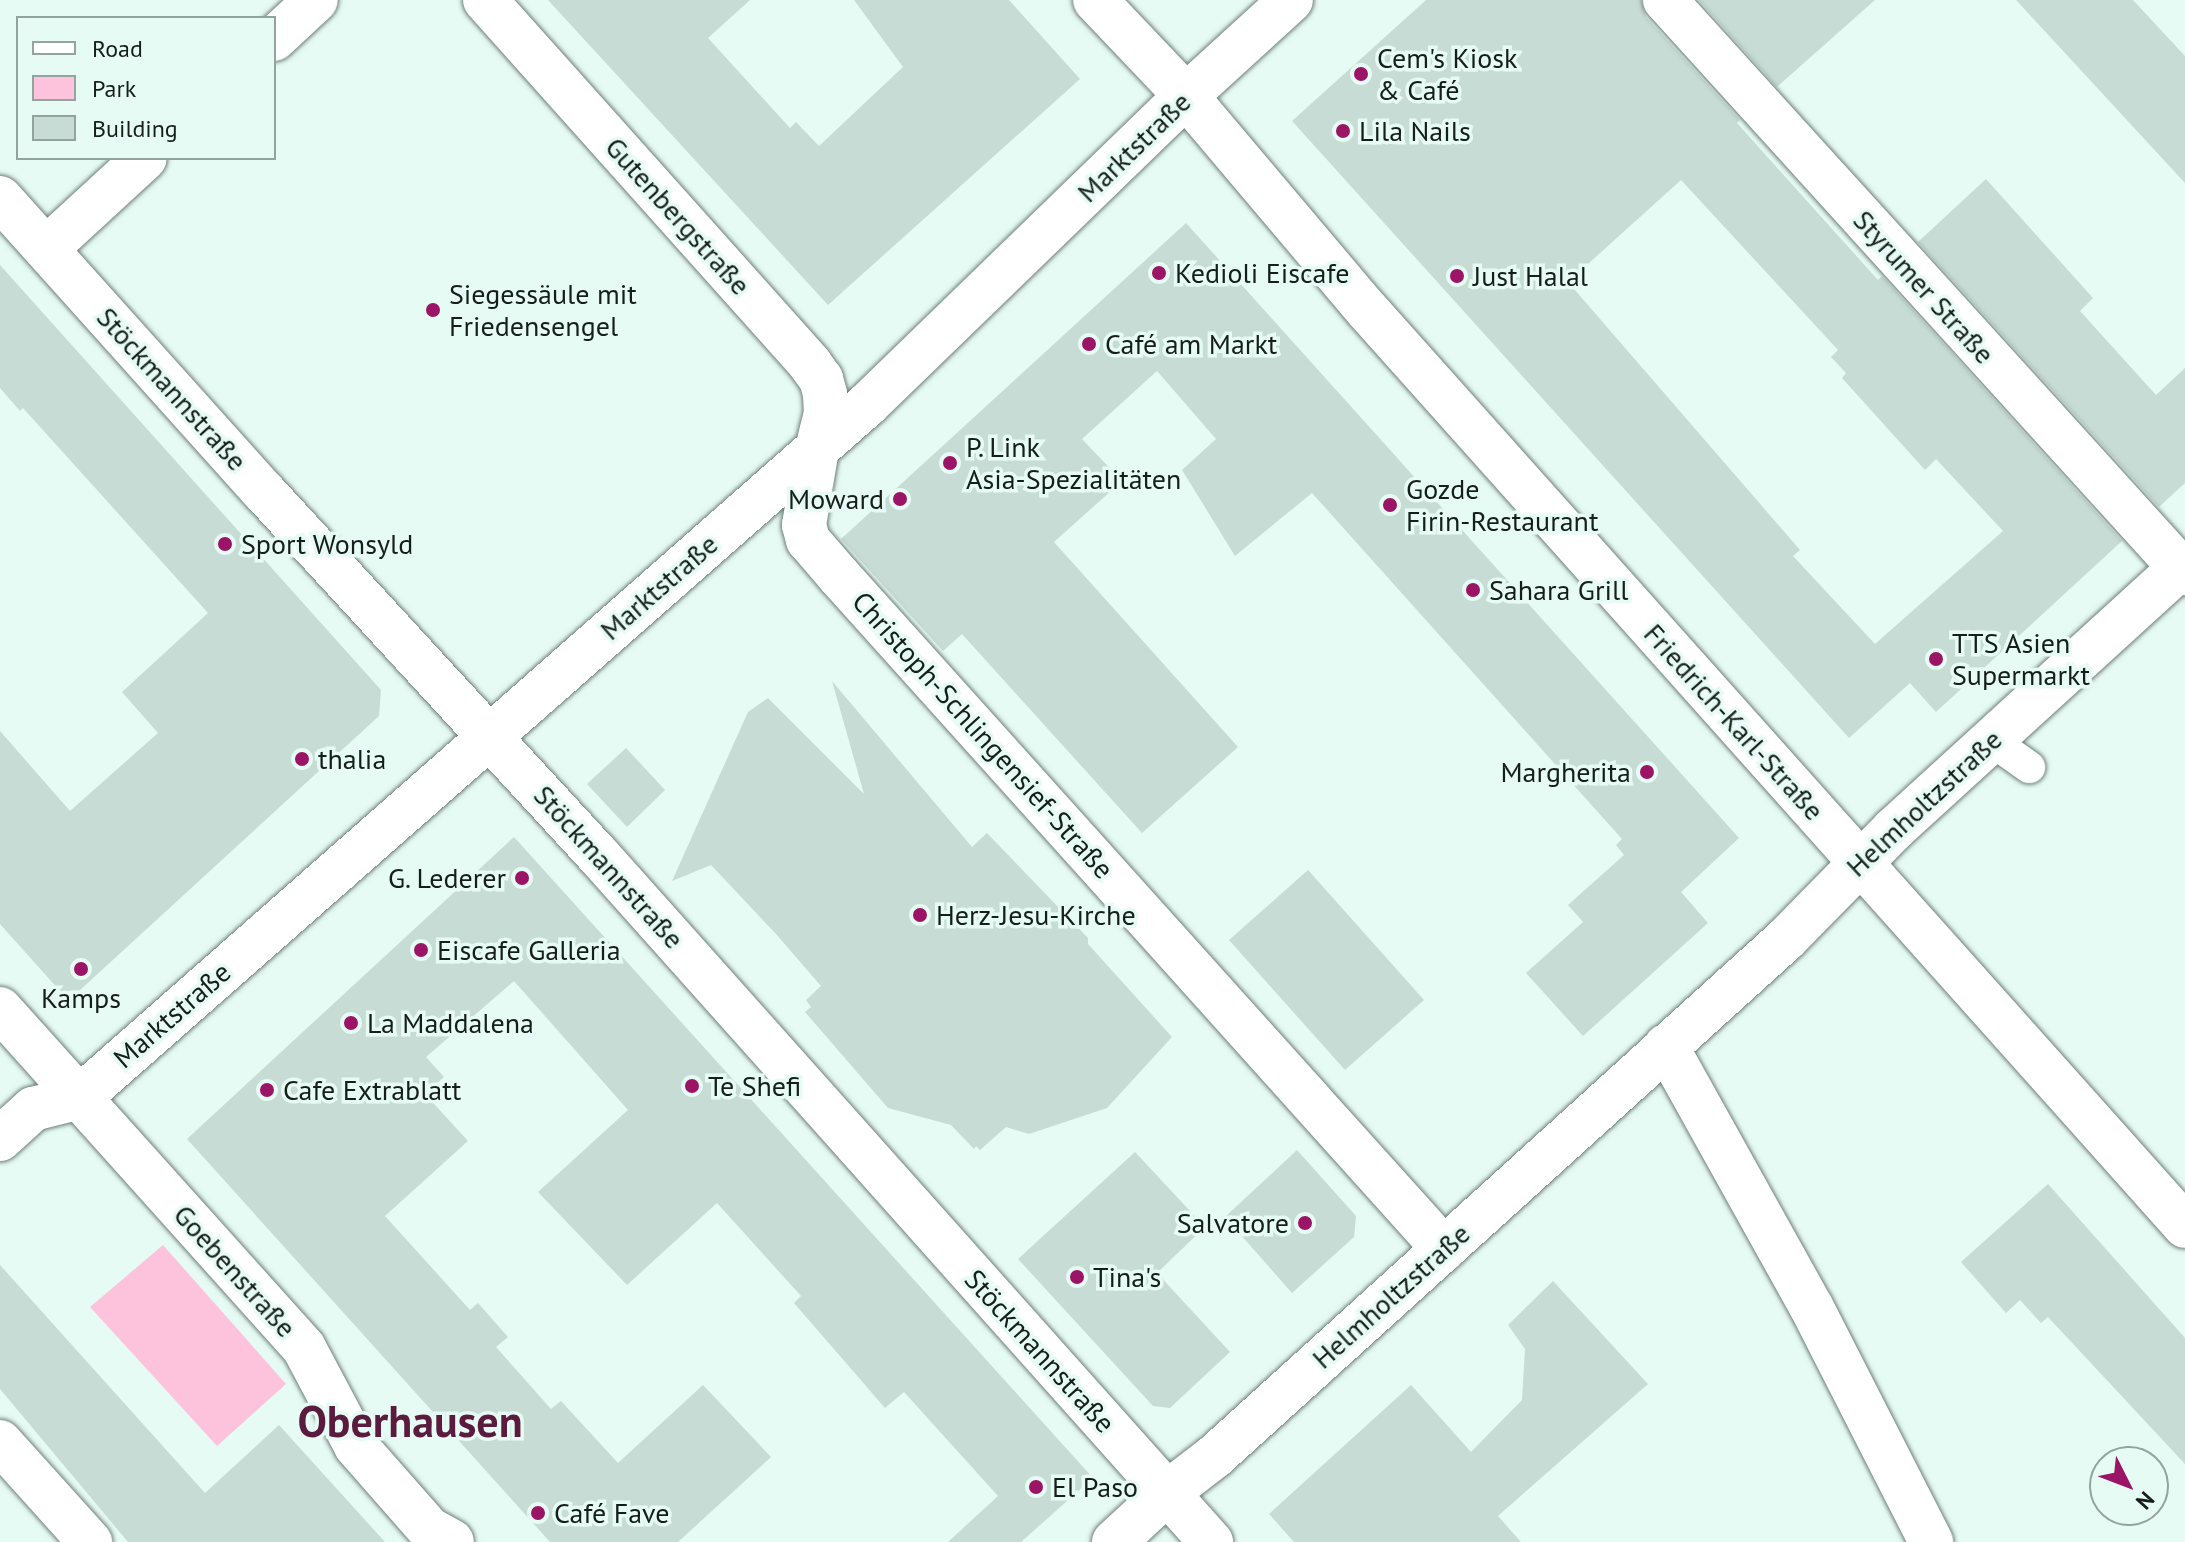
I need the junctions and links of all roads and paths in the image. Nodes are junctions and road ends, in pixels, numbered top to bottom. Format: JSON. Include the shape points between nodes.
{"nodes":[{"id":1,"x":316,"y":0,"type":"edge"},
{"id":2,"x":485,"y":0,"type":"edge"},
{"id":3,"x":1095,"y":0,"type":"edge"},
{"id":4,"x":1291,"y":0,"type":"edge"},
{"id":5,"x":1665,"y":0,"type":"edge"},
{"id":6,"x":276,"y":37,"type":"edge"},
{"id":7,"x":1186,"y":96,"type":"junction"},
{"id":8,"x":143,"y":160,"type":"edge"},
{"id":9,"x":0,"y":198,"type":"edge"},
{"id":10,"x":46,"y":249,"type":"junction"},
{"id":11,"x":817,"y":449,"type":"junction"},
{"id":12,"x":2183,"y":568,"type":"edge"},
{"id":13,"x":490,"y":735,"type":"junction"},
{"id":14,"x":1991,"y":740,"type":"junction"},
{"id":15,"x":2029,"y":767,"type":"dead end"},
{"id":16,"x":1860,"y":862,"type":"junction"},
{"id":17,"x":0,"y":1009,"type":"edge"},
{"id":18,"x":1666,"y":1046,"type":"junction"},
{"id":19,"x":80,"y":1097,"type":"junction"},
{"id":20,"x":0,"y":1139,"type":"edge"},
{"id":21,"x":2185,"y":1226,"type":"edge"},
{"id":22,"x":1444,"y":1249,"type":"junction"},
{"id":23,"x":0,"y":1442,"type":"edge"},
{"id":24,"x":1167,"y":1493,"type":"junction"},
{"id":25,"x":90,"y":1542,"type":"edge"},
{"id":26,"x":452,"y":1542,"type":"edge"},
{"id":27,"x":1114,"y":1542,"type":"edge"},
{"id":28,"x":1211,"y":1542,"type":"edge"},
{"id":29,"x":1931,"y":1542,"type":"edge"}],
"edges":[{"from":1,"to":6,"type":"street"},
{"from":2,"to":11,"type":"street","name":"Gutenbergstraße","via":[[810,364],[825,394]]},
{"from":3,"to":7,"type":"street","name":"Friedrich-Karl-Straße"},
{"from":4,"to":7,"type":"street","name":"Marktstraße"},
{"from":5,"to":12,"type":"street","name":"Styrumer Straße"},
{"from":7,"to":11,"type":"street","name":"Marktstraße"},
{"from":7,"to":16,"type":"street","name":"Friedrich-Karl-Straße","via":[[1367,310]]},
{"from":8,"to":10,"type":"street"},
{"from":9,"to":10,"type":"street","name":"Stöckmannstraße"},
{"from":10,"to":13,"type":"street","name":"Stöckmannstraße"},
{"from":11,"to":13,"type":"street","name":"Marktstraße"},
{"from":11,"to":22,"type":"street","name":"Christoph-Schlingensief-Straße","via":[[804,525],[808,540]]},
{"from":12,"to":14,"type":"street","name":"Helmholtzstraße"},
{"from":13,"to":19,"type":"street","name":"Marktstraße"},
{"from":13,"to":24,"type":"street","name":"Stöckmannstraße"},
{"from":14,"to":15,"type":"lane"},
{"from":14,"to":16,"type":"street","name":"Helmholtzstraße"},
{"from":16,"to":18,"type":"street","name":"Helmholtzstraße","via":[[1786,939]]},
{"from":16,"to":21,"type":"street","name":"Friedrich-Karl-Straße"},
{"from":17,"to":19,"type":"street","name":"Goebenstraße"},
{"from":18,"to":22,"type":"street","name":"Helmholtzstraße"},
{"from":18,"to":29,"type":"street","via":[[1819,1321]]},
{"from":19,"to":20,"type":"street","name":"Marktstraße","via":[[33,1109]]},
{"from":19,"to":26,"type":"street","name":"Goebenstraße","via":[[304,1348],[356,1446],[429,1529]]},
{"from":22,"to":24,"type":"street","name":"Helmholtzstraße"},
{"from":23,"to":25,"type":"street"},
{"from":24,"to":27,"type":"street","name":"Helmholtzstraße"},
{"from":24,"to":28,"type":"street","name":"Stöckmannstraße"}]}
